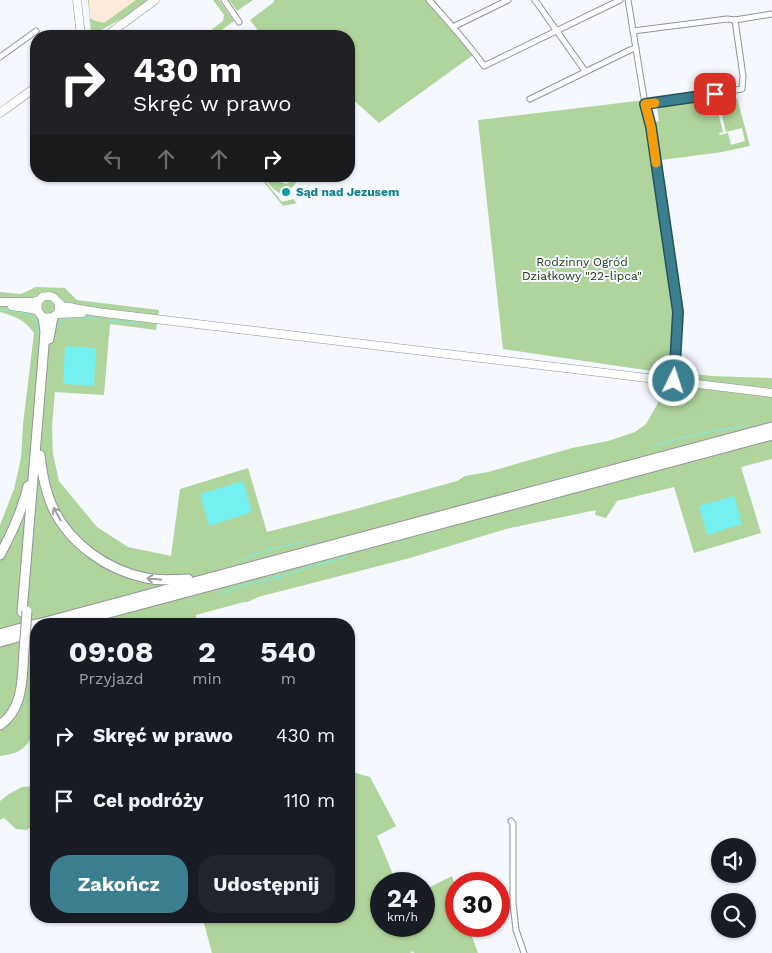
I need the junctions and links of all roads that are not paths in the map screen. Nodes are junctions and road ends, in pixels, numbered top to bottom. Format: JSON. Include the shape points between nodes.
{"nodes":[{"id":1,"x":77,"y":0,"type":"edge"},
{"id":2,"x":155,"y":0,"type":"edge"},
{"id":3,"x":224,"y":0,"type":"edge"},
{"id":4,"x":429,"y":0,"type":"edge"},
{"id":5,"x":508,"y":0,"type":"edge"},
{"id":6,"x":535,"y":0,"type":"edge"},
{"id":7,"x":620,"y":0,"type":"edge"},
{"id":8,"x":628,"y":0,"type":"edge"},
{"id":9,"x":772,"y":14,"type":"edge"},
{"id":10,"x":735,"y":20,"type":"junction"},
{"id":11,"x":239,"y":22,"type":"dead end"},
{"id":12,"x":453,"y":27,"type":"junction"},
{"id":13,"x":80,"y":30,"type":"edge"},
{"id":14,"x":114,"y":30,"type":"edge"},
{"id":15,"x":557,"y":30,"type":"junction"},
{"id":16,"x":633,"y":31,"type":"junction"},
{"id":17,"x":30,"y":35,"type":"edge"},
{"id":18,"x":636,"y":48,"type":"junction"},
{"id":19,"x":0,"y":57,"type":"edge"},
{"id":20,"x":585,"y":72,"type":"junction"},
{"id":21,"x":30,"y":91,"type":"edge"},
{"id":22,"x":530,"y":99,"type":"dead end"},
{"id":23,"x":645,"y":104,"type":"junction"},
{"id":24,"x":0,"y":113,"type":"edge"},
{"id":25,"x":39,"y":300,"type":"junction"},
{"id":26,"x":0,"y":303,"type":"edge"},
{"id":27,"x":59,"y":303,"type":"junction"},
{"id":28,"x":101,"y":313,"type":"junction"},
{"id":29,"x":40,"y":314,"type":"junction"},
{"id":30,"x":55,"y":316,"type":"junction"},
{"id":31,"x":674,"y":381,"type":"junction"},
{"id":32,"x":772,"y":393,"type":"edge"},
{"id":33,"x":772,"y":427,"type":"edge"},
{"id":34,"x":772,"y":435,"type":"edge"},
{"id":35,"x":37,"y":458,"type":"junction"},
{"id":36,"x":0,"y":555,"type":"edge"},
{"id":37,"x":207,"y":578,"type":"junction"},
{"id":38,"x":59,"y":618,"type":"edge"},
{"id":39,"x":90,"y":618,"type":"edge"},
{"id":40,"x":30,"y":626,"type":"edge"},
{"id":41,"x":0,"y":634,"type":"edge"},
{"id":42,"x":30,"y":634,"type":"edge"},
{"id":43,"x":0,"y":642,"type":"edge"},
{"id":44,"x":21,"y":652,"type":"junction"},
{"id":45,"x":0,"y":719,"type":"edge"},
{"id":46,"x":0,"y":726,"type":"edge"},
{"id":47,"x":511,"y":821,"type":"dead end"},
{"id":48,"x":524,"y":953,"type":"edge"}],
"edges":[{"from":1,"to":13,"type":"main road"},
{"from":2,"to":14,"type":"main road"},
{"from":3,"to":11,"type":"street"},
{"from":4,"to":12,"type":"street"},
{"from":5,"to":12,"type":"street"},
{"from":6,"to":15,"type":"street"},
{"from":7,"to":15,"type":"street"},
{"from":8,"to":16,"type":"street"},
{"from":9,"to":10,"type":"street"},
{"from":10,"to":16,"type":"street"},
{"from":10,"to":23,"type":"street","via":[[742,89]]},
{"from":12,"to":15,"type":"street","via":[[484,66]]},
{"from":15,"to":20,"type":"street"},
{"from":16,"to":18,"type":"street"},
{"from":17,"to":19,"type":"street"},
{"from":18,"to":20,"type":"street"},
{"from":18,"to":23,"type":"street"},
{"from":20,"to":22,"type":"street"},
{"from":21,"to":24,"type":"main road"},
{"from":23,"to":31,"type":"street","via":[[678,305]]},
{"from":25,"to":26,"type":"main road"},
{"from":25,"to":27,"type":"main road","via":[[51,296]]},
{"from":25,"to":29,"type":"main road"},
{"from":26,"to":29,"type":"main road","via":[[32,309]]},
{"from":27,"to":28,"type":"main road"},
{"from":27,"to":30,"type":"main road"},
{"from":28,"to":30,"type":"main road"},
{"from":28,"to":31,"type":"main road"},
{"from":29,"to":30,"type":"main road","via":[[46,318]]},
{"from":29,"to":35,"type":"highway","via":[[45,332]]},
{"from":30,"to":35,"type":"highway","via":[[47,350]]},
{"from":31,"to":32,"type":"main road"},
{"from":33,"to":37,"type":"highway"},
{"from":34,"to":39,"type":"highway"},
{"from":35,"to":36,"type":"highway","via":[[23,506]]},
{"from":37,"to":35,"type":"highway","one_way":true,"via":[[146,578],[116,568],[88,551],[72,536],[53,508]]},
{"from":35,"to":44,"type":"highway"},
{"from":37,"to":38,"type":"highway"},
{"from":40,"to":41,"type":"highway"},
{"from":42,"to":43,"type":"highway"},
{"from":44,"to":45,"type":"highway","via":[[14,700]]},
{"from":44,"to":46,"type":"highway","via":[[19,701],[14,712]]},
{"from":47,"to":48,"type":"street","via":[[513,904],[516,930]]}]}
